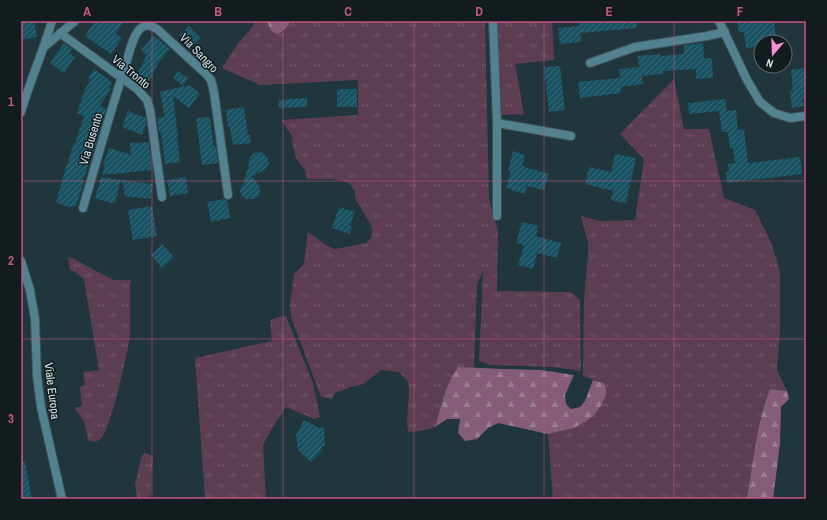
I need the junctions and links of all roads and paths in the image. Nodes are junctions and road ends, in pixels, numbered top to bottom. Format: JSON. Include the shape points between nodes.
{"nodes":[{"id":1,"x":52,"y":21,"type":"edge"},
{"id":2,"x":75,"y":21,"type":"edge"},
{"id":3,"x":493,"y":21,"type":"edge"},
{"id":4,"x":719,"y":21,"type":"edge"},
{"id":5,"x":724,"y":32,"type":"junction"},
{"id":6,"x":60,"y":33,"type":"junction"},
{"id":7,"x":44,"y":48,"type":"junction"},
{"id":8,"x":590,"y":64,"type":"dead end"},
{"id":9,"x":122,"y":78,"type":"junction"},
{"id":10,"x":21,"y":112,"type":"edge"},
{"id":11,"x":806,"y":116,"type":"edge"},
{"id":12,"x":497,"y":122,"type":"junction"},
{"id":13,"x":571,"y":136,"type":"dead end"},
{"id":14,"x":228,"y":194,"type":"dead end"},
{"id":15,"x":162,"y":197,"type":"dead end"},
{"id":16,"x":83,"y":208,"type":"dead end"},
{"id":17,"x":497,"y":216,"type":"dead end"},
{"id":18,"x":21,"y":261,"type":"edge"},
{"id":19,"x":57,"y":478,"type":"junction"},
{"id":20,"x":56,"y":499,"type":"edge"},
{"id":21,"x":62,"y":499,"type":"edge"}],
"edges":[{"from":1,"to":7,"type":"street"},
{"from":2,"to":6,"type":"street"},
{"from":3,"to":12,"type":"street"},
{"from":4,"to":5,"type":"street"},
{"from":5,"to":8,"type":"street","via":[[635,47]]},
{"from":5,"to":11,"type":"street","via":[[760,102],[774,113],[790,118]]},
{"from":6,"to":7,"type":"street"},
{"from":6,"to":9,"type":"street","name":"Via Tronto"},
{"from":7,"to":10,"type":"street"},
{"from":9,"to":14,"type":"street","name":"Via Sangro","via":[[136,34],[145,25],[157,29],[206,73],[213,89]]},
{"from":9,"to":15,"type":"street","name":"Via Tronto","via":[[139,91],[150,106]]},
{"from":9,"to":16,"type":"street","name":"Via Busento"},
{"from":12,"to":13,"type":"street"},
{"from":12,"to":17,"type":"street"},
{"from":18,"to":19,"type":"street","name":"Viale Europa","via":[[33,304],[38,386]]},
{"from":19,"to":20,"type":"street"},
{"from":19,"to":21,"type":"street","name":"Viale Europa"}]}
